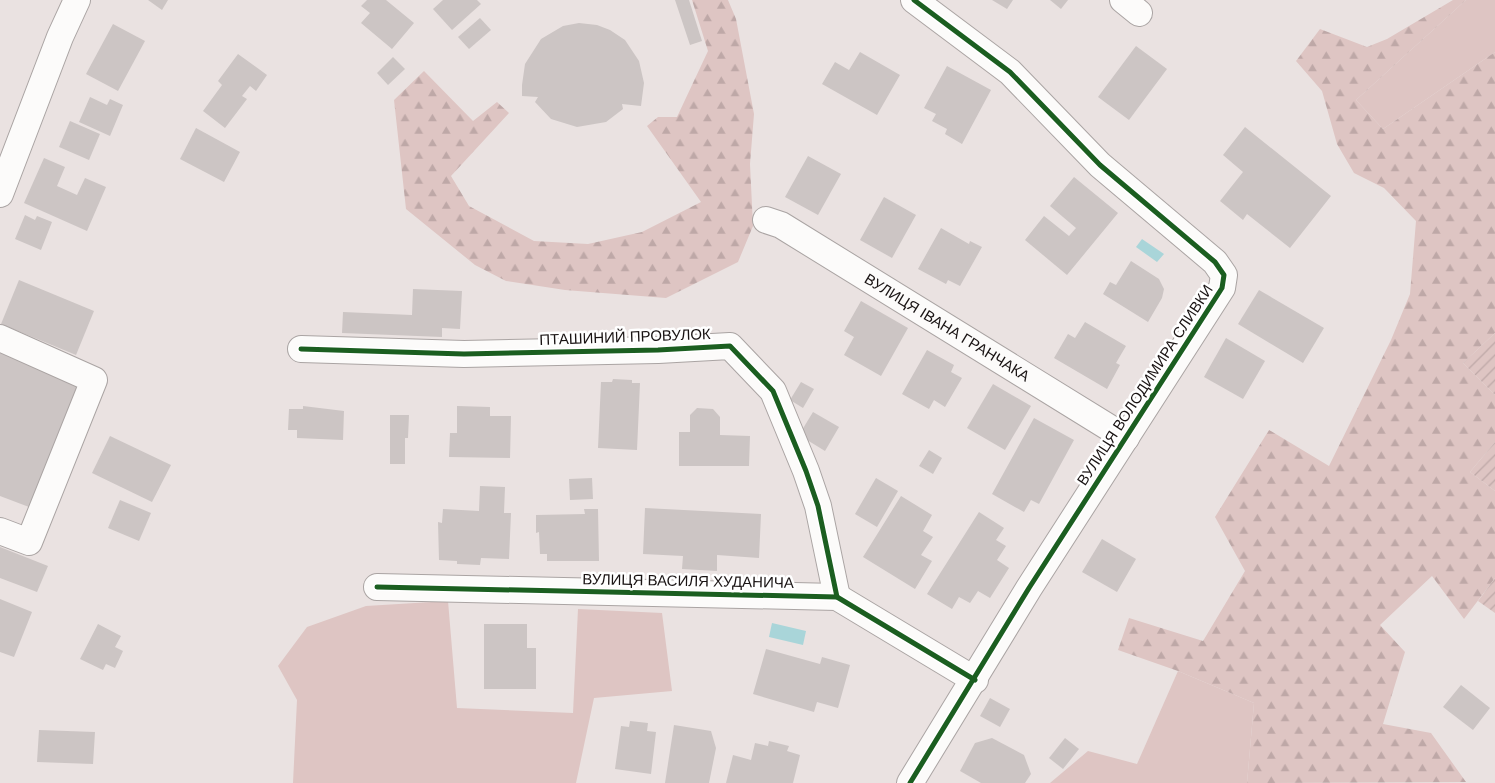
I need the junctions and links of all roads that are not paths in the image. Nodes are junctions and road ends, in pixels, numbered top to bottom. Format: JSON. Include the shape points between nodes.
{"nodes":[{"id":1,"x":77,"y":0,"type":"edge"},
{"id":2,"x":914,"y":0,"type":"edge"},
{"id":3,"x":0,"y":194,"type":"edge"},
{"id":4,"x":766,"y":220,"type":"dead end"},
{"id":5,"x":0,"y":338,"type":"edge"},
{"id":6,"x":301,"y":349,"type":"dead end"},
{"id":7,"x":1126,"y":438,"type":"junction"},
{"id":8,"x":0,"y":531,"type":"edge"},
{"id":9,"x":378,"y":587,"type":"dead end"},
{"id":10,"x":837,"y":597,"type":"junction"},
{"id":11,"x":975,"y":680,"type":"junction"},
{"id":12,"x":910,"y":783,"type":"edge"}],
"edges":[{"from":1,"to":3,"type":"street"},
{"from":2,"to":7,"type":"street","name":"ВУЛИЦЯ ВОЛОДИМИРА СЛИВКИ","via":[[1010,72],[1100,165],[1215,262],[1224,275],[1222,288]]},
{"from":4,"to":7,"type":"street","name":"ВУЛИЦЯ ІВАНА ГРАНЧАКА","via":[[781,225]]},
{"from":5,"to":8,"type":"street","via":[[94,380],[29,542]]},
{"from":6,"to":10,"type":"street","name":"ПТАШИНИЙ ПРОВУЛОК","via":[[464,354],[730,346],[772,391],[818,506]]},
{"from":7,"to":11,"type":"street","name":"ВУЛИЦЯ ВОЛОДИМИРА СЛИВКИ","via":[[1029,588]]},
{"from":9,"to":10,"type":"street","name":"ВУЛИЦЯ ВАСИЛЯ ХУДАНИЧА"},
{"from":10,"to":11,"type":"street","name":"ВУЛИЦЯ ВАСИЛЯ ХУДАНИЧА"},
{"from":11,"to":12,"type":"street","name":"ВУЛИЦЯ ВОЛОДИМИРА СЛИВКИ"}]}
